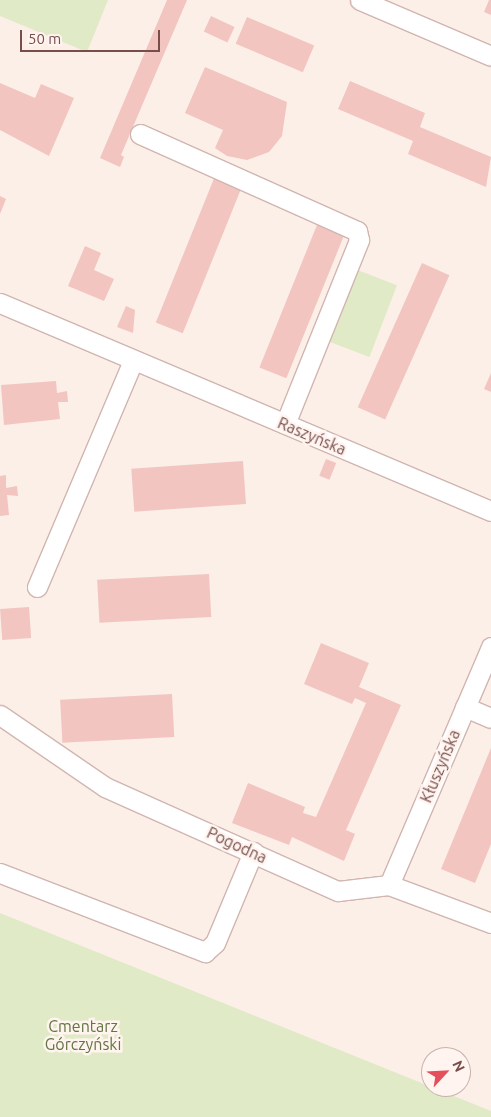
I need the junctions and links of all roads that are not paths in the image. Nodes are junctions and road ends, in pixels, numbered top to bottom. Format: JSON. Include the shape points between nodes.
{"nodes":[{"id":1,"x":360,"y":0,"type":"edge"},
{"id":2,"x":491,"y":56,"type":"edge"},
{"id":3,"x":140,"y":134,"type":"dead end"},
{"id":4,"x":0,"y":303,"type":"edge"},
{"id":5,"x":134,"y":361,"type":"junction"},
{"id":6,"x":285,"y":424,"type":"junction"},
{"id":7,"x":491,"y":511,"type":"edge"},
{"id":8,"x":38,"y":587,"type":"dead end"},
{"id":9,"x":491,"y":647,"type":"edge"},
{"id":10,"x":465,"y":707,"type":"junction"},
{"id":11,"x":0,"y":715,"type":"edge"},
{"id":12,"x":491,"y":718,"type":"edge"},
{"id":13,"x":253,"y":852,"type":"junction"},
{"id":14,"x":0,"y":873,"type":"edge"},
{"id":15,"x":388,"y":885,"type":"junction"},
{"id":16,"x":491,"y":923,"type":"edge"}],
"edges":[{"from":1,"to":2,"type":"street"},
{"from":3,"to":6,"type":"street","via":[[357,231],[359,240]]},
{"from":4,"to":5,"type":"street","name":"Raszyńska"},
{"from":5,"to":6,"type":"street","name":"Raszyńska"},
{"from":5,"to":8,"type":"street"},
{"from":6,"to":7,"type":"street","name":"Raszyńska"},
{"from":9,"to":10,"type":"street","name":"Kłuszyńska"},
{"from":10,"to":12,"type":"street"},
{"from":10,"to":15,"type":"street","name":"Kłuszyńska"},
{"from":11,"to":13,"type":"street","name":"Pogodna","via":[[105,787]]},
{"from":13,"to":14,"type":"street","via":[[215,943],[205,952]]},
{"from":13,"to":15,"type":"street","name":"Pogodna","via":[[338,891]]},
{"from":15,"to":16,"type":"street","name":"Pogodna"}]}
